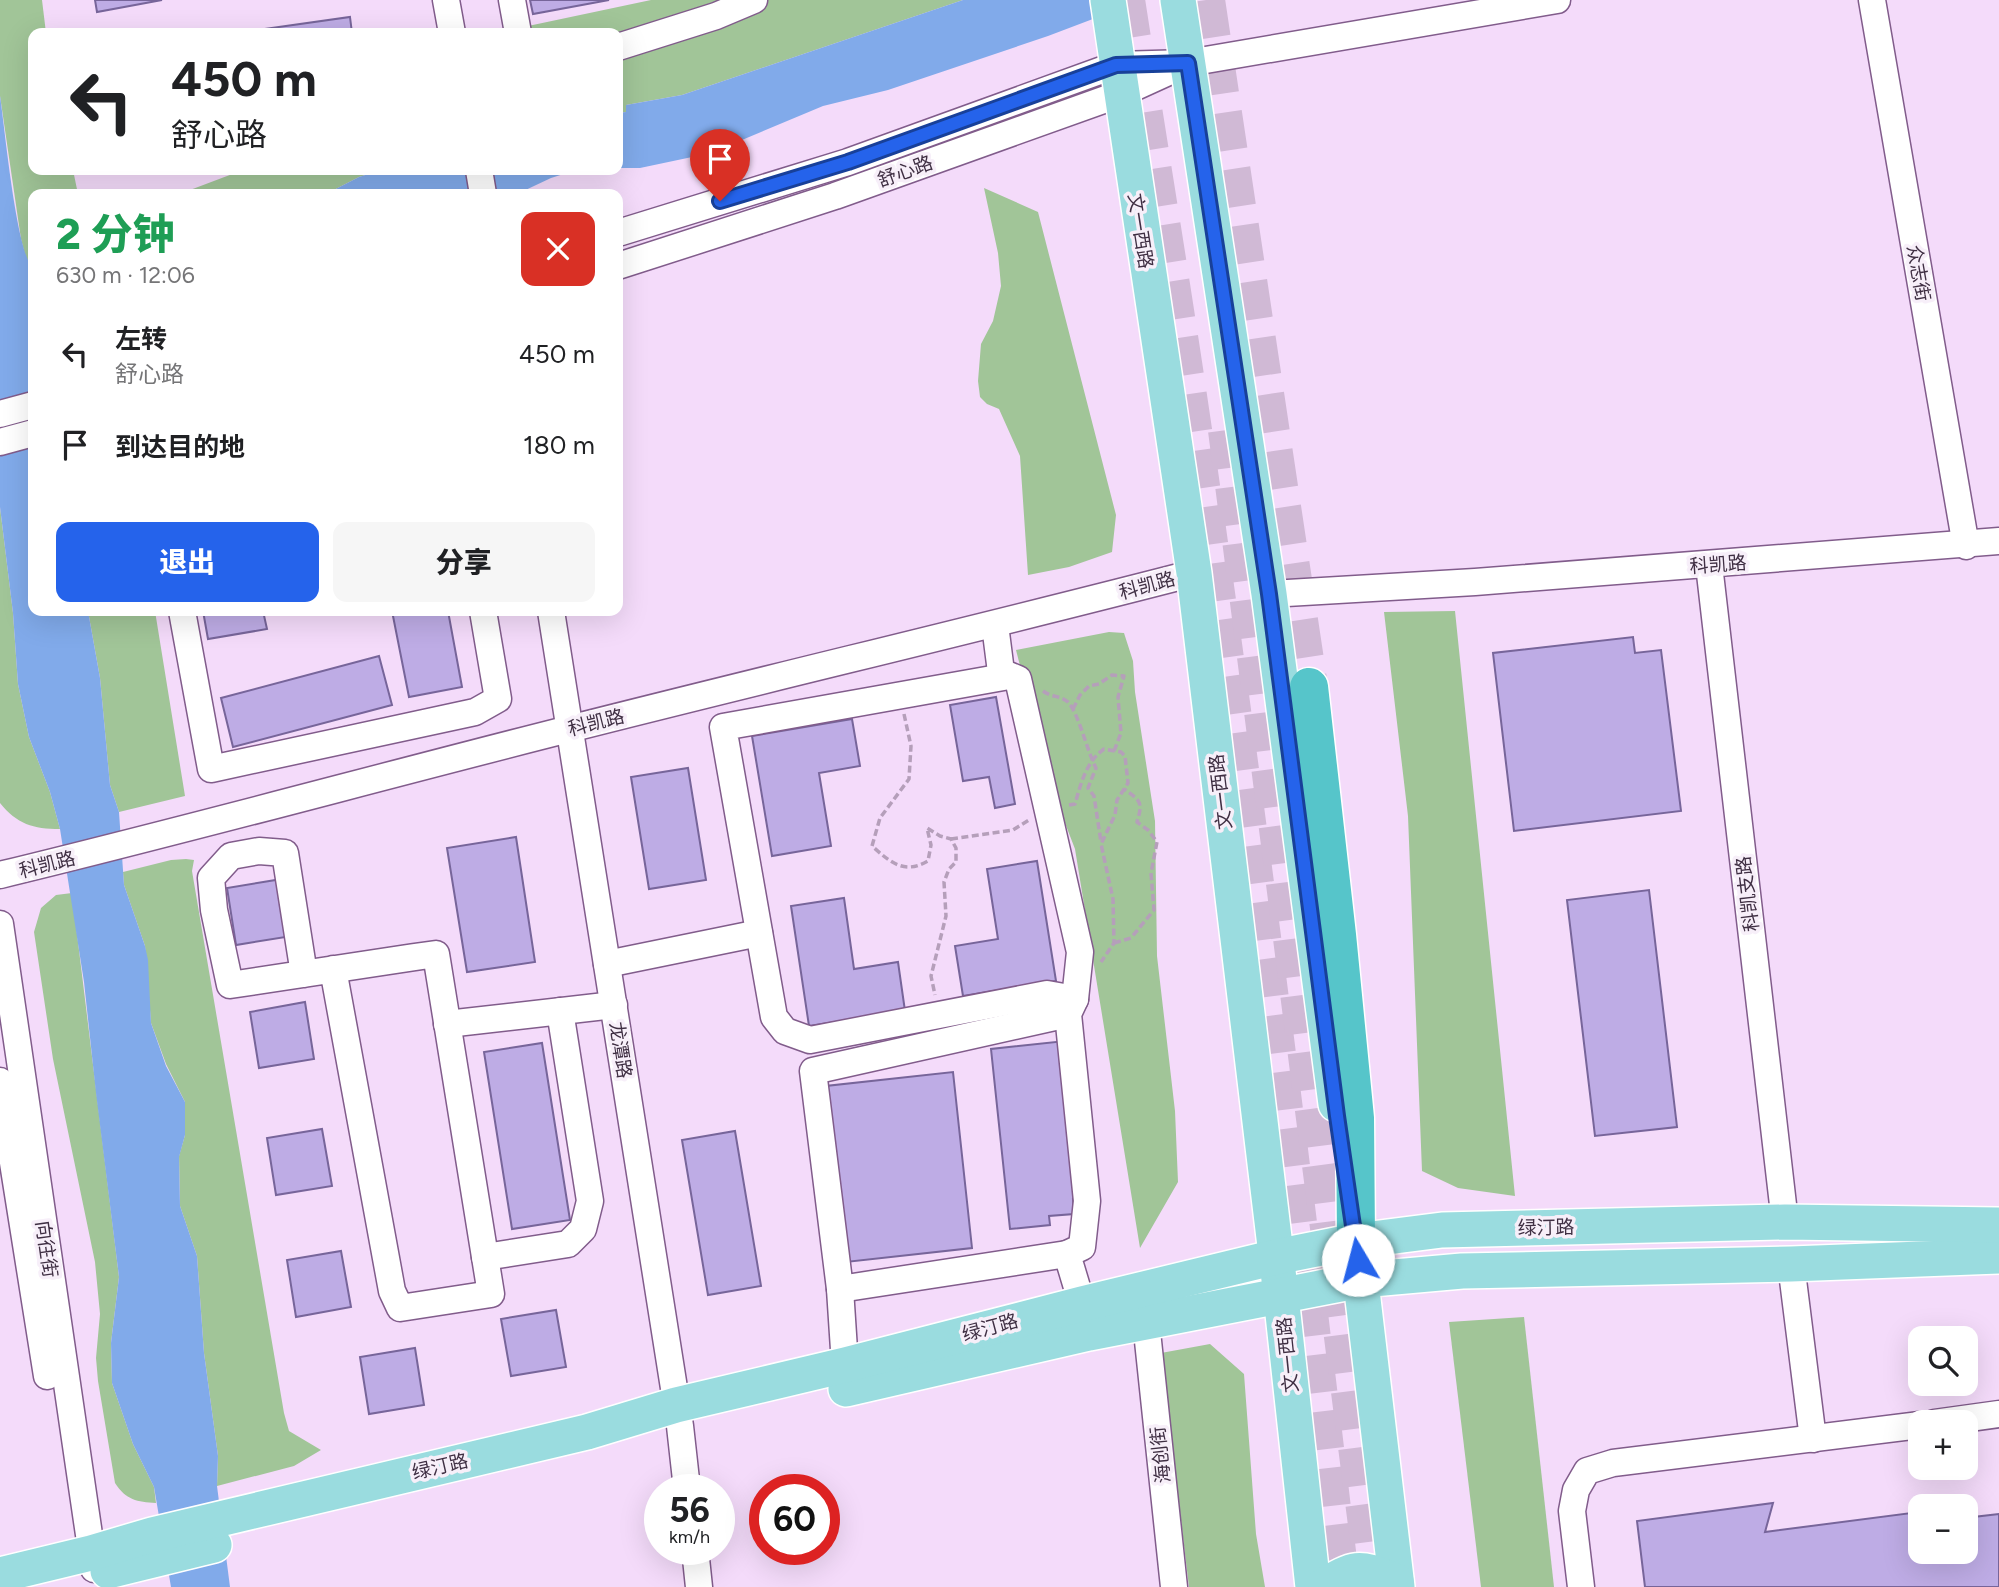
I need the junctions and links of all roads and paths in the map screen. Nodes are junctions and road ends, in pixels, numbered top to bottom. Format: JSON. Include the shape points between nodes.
{"nodes":[{"id":1,"x":446,"y":0,"type":"edge"},
{"id":2,"x":512,"y":0,"type":"edge"},
{"id":3,"x":754,"y":0,"type":"edge"},
{"id":4,"x":1557,"y":0,"type":"edge"},
{"id":5,"x":1872,"y":0,"type":"edge"},
{"id":6,"x":1178,"y":2,"type":"edge"},
{"id":7,"x":1109,"y":10,"type":"edge"},
{"id":8,"x":451,"y":28,"type":"edge"},
{"id":9,"x":517,"y":28,"type":"edge"},
{"id":10,"x":623,"y":45,"type":"edge"},
{"id":11,"x":1188,"y":63,"type":"junction"},
{"id":12,"x":1118,"y":79,"type":"junction"},
{"id":13,"x":623,"y":231,"type":"edge"},
{"id":14,"x":623,"y":264,"type":"edge"},
{"id":15,"x":28,"y":406,"type":"edge"},
{"id":16,"x":0,"y":414,"type":"edge"},
{"id":17,"x":28,"y":434,"type":"edge"},
{"id":18,"x":0,"y":442,"type":"edge"},
{"id":19,"x":1999,"y":541,"type":"edge"},
{"id":20,"x":1966,"y":546,"type":"junction"},
{"id":21,"x":1709,"y":565,"type":"junction"},
{"id":22,"x":1194,"y":573,"type":"junction"},
{"id":23,"x":1269,"y":594,"type":"junction"},
{"id":24,"x":183,"y":616,"type":"edge"},
{"id":25,"x":483,"y":616,"type":"edge"},
{"id":26,"x":552,"y":616,"type":"edge"},
{"id":27,"x":995,"y":625,"type":"junction"},
{"id":28,"x":1013,"y":677,"type":"junction"},
{"id":29,"x":1309,"y":687,"type":"tunnel mouth"},
{"id":30,"x":899,"y":695,"type":"junction"},
{"id":31,"x":1073,"y":709,"type":"junction"},
{"id":32,"x":570,"y":729,"type":"junction"},
{"id":33,"x":1114,"y":751,"type":"junction"},
{"id":34,"x":1091,"y":760,"type":"junction"},
{"id":35,"x":1124,"y":789,"type":"junction"},
{"id":36,"x":1048,"y":810,"type":"junction"},
{"id":37,"x":951,"y":839,"type":"junction"},
{"id":38,"x":1101,"y":844,"type":"junction"},
{"id":39,"x":0,"y":875,"type":"edge"},
{"id":40,"x":0,"y":924,"type":"edge"},
{"id":41,"x":759,"y":933,"type":"junction"},
{"id":42,"x":1114,"y":943,"type":"junction"},
{"id":43,"x":607,"y":964,"type":"junction"},
{"id":44,"x":333,"y":970,"type":"junction"},
{"id":45,"x":1095,"y":970,"type":"dead end"},
{"id":46,"x":304,"y":974,"type":"junction"},
{"id":47,"x":614,"y":1005,"type":"junction"},
{"id":48,"x":1071,"y":1007,"type":"junction"},
{"id":49,"x":560,"y":1011,"type":"junction"},
{"id":50,"x":939,"y":1015,"type":"junction"},
{"id":51,"x":447,"y":1024,"type":"junction"},
{"id":52,"x":0,"y":1081,"type":"edge"},
{"id":53,"x":1785,"y":1222,"type":"junction"},
{"id":54,"x":1999,"y":1224,"type":"edge"},
{"id":55,"x":1356,"y":1241,"type":"junction"},
{"id":56,"x":1067,"y":1254,"type":"junction"},
{"id":57,"x":485,"y":1256,"type":"junction"},
{"id":58,"x":1999,"y":1256,"type":"edge"},
{"id":59,"x":1276,"y":1257,"type":"junction"},
{"id":60,"x":1791,"y":1264,"type":"junction"},
{"id":61,"x":1361,"y":1280,"type":"junction"},
{"id":62,"x":840,"y":1289,"type":"junction"},
{"id":63,"x":1281,"y":1296,"type":"junction"},
{"id":64,"x":1082,"y":1304,"type":"junction"},
{"id":65,"x":1146,"y":1322,"type":"junction"},
{"id":66,"x":845,"y":1365,"type":"junction"},
{"id":67,"x":1999,"y":1414,"type":"edge"},
{"id":68,"x":678,"y":1416,"type":"junction"},
{"id":69,"x":1978,"y":1417,"type":"edge"},
{"id":70,"x":1908,"y":1426,"type":"edge"},
{"id":71,"x":1813,"y":1438,"type":"junction"},
{"id":72,"x":685,"y":1474,"type":"edge"},
{"id":73,"x":697,"y":1565,"type":"edge"},
{"id":74,"x":86,"y":1566,"type":"junction"},
{"id":75,"x":0,"y":1575,"type":"edge"},
{"id":76,"x":1397,"y":1584,"type":"edge"},
{"id":77,"x":46,"y":1587,"type":"edge"},
{"id":78,"x":699,"y":1587,"type":"edge"},
{"id":79,"x":1174,"y":1587,"type":"edge"},
{"id":80,"x":1313,"y":1587,"type":"edge"},
{"id":81,"x":1322,"y":1587,"type":"edge"},
{"id":82,"x":1581,"y":1587,"type":"edge"}],
"edges":[{"from":1,"to":8,"type":"street"},
{"from":2,"to":9,"type":"street"},
{"from":3,"to":10,"type":"street"},
{"from":4,"to":11,"type":"street","name":"舒心路"},
{"from":5,"to":20,"type":"street","name":"众志街"},
{"from":6,"to":11,"type":"main road"},
{"from":7,"to":12,"type":"main road","name":"文一西路"},
{"from":11,"to":12,"type":"street","name":"舒心路"},
{"from":11,"to":23,"type":"main road"},
{"from":12,"to":13,"type":"street","name":"舒心路"},
{"from":12,"to":14,"type":"street","name":"舒心路","via":[[835,196]]},
{"from":12,"to":22,"type":"main road","name":"文一西路"},
{"from":15,"to":16,"type":"street"},
{"from":17,"to":18,"type":"street"},
{"from":19,"to":20,"type":"street","name":"科凯路"},
{"from":20,"to":21,"type":"street","name":"科凯路"},
{"from":21,"to":23,"type":"street","name":"科凯路"},
{"from":21,"to":53,"type":"street","name":"科凯支路"},
{"from":22,"to":27,"type":"street","name":"科凯路"},
{"from":22,"to":59,"type":"main road","name":"文一西路"},
{"from":23,"to":55,"type":"main road"},
{"from":24,"to":25,"type":"street","via":[[211,769],[475,712],[498,699]]},
{"from":26,"to":32,"type":"street","name":"龙潭路"},
{"from":27,"to":28,"type":"street","via":[[1001,673]]},
{"from":27,"to":32,"type":"street","name":"科凯路"},
{"from":28,"to":30,"type":"street"},
{"from":28,"to":31,"type":"path","via":[[1065,699]]},
{"from":28,"to":36,"type":"street"},
{"from":29,"to":55,"type":"highway","via":[[1355,1118]]},
{"from":30,"to":37,"type":"path","via":[[911,746],[909,779],[880,818],[873,846],[893,865],[919,867],[928,861],[927,828]]},
{"from":30,"to":41,"type":"street","via":[[723,727]]},
{"from":31,"to":33,"type":"path","via":[[1089,686],[1112,675],[1124,676],[1118,697],[1121,733]]},
{"from":31,"to":34,"type":"path"},
{"from":32,"to":39,"type":"street","name":"科凯路"},
{"from":32,"to":43,"type":"street","name":"龙潭路"},
{"from":33,"to":34,"type":"path","via":[[1104,749]]},
{"from":33,"to":35,"type":"path","via":[[1125,756],[1128,783]]},
{"from":34,"to":36,"type":"path","via":[[1075,804]]},
{"from":34,"to":38,"type":"path","via":[[1096,768],[1088,788],[1094,796]]},
{"from":35,"to":38,"type":"path"},
{"from":35,"to":42,"type":"path","via":[[1139,799],[1137,822],[1157,842],[1151,873],[1154,910],[1131,938]]},
{"from":36,"to":37,"type":"path","via":[[1013,830]]},
{"from":36,"to":48,"type":"street","via":[[1080,952]]},
{"from":37,"to":50,"type":"path","via":[[956,862],[944,882],[946,916],[931,976]]},
{"from":38,"to":42,"type":"path","via":[[1113,899]]},
{"from":40,"to":74,"type":"street","name":"向往街"},
{"from":41,"to":43,"type":"street"},
{"from":41,"to":50,"type":"street","via":[[774,1017],[785,1031],[810,1040]]},
{"from":42,"to":45,"type":"path"},
{"from":43,"to":47,"type":"street","name":"龙潭路"},
{"from":44,"to":46,"type":"street"},
{"from":44,"to":51,"type":"street","via":[[436,954]]},
{"from":44,"to":57,"type":"street","via":[[392,1291],[400,1308],[491,1294]]},
{"from":46,"to":46,"type":"street","via":[[230,985],[211,878],[231,856],[285,853]]},
{"from":47,"to":49,"type":"street"},
{"from":47,"to":68,"type":"street","name":"龙潭路"},
{"from":48,"to":50,"type":"street","via":[[1047,994]]},
{"from":48,"to":56,"type":"street","via":[[1087,1201],[1082,1247]]},
{"from":48,"to":62,"type":"street","via":[[813,1071]]},
{"from":49,"to":51,"type":"street"},
{"from":49,"to":57,"type":"street","via":[[590,1201],[583,1229],[568,1244]]},
{"from":51,"to":57,"type":"street"},
{"from":52,"to":74,"type":"street","name":"向往街"},
{"from":53,"to":54,"type":"main road","name":"绿汀路"},
{"from":53,"to":55,"type":"main road","name":"绿汀路","via":[[1442,1230]]},
{"from":55,"to":59,"type":"main road","name":"绿汀路"},
{"from":55,"to":61,"type":"main road"},
{"from":56,"to":62,"type":"street"},
{"from":56,"to":64,"type":"street"},
{"from":58,"to":60,"type":"main road","name":"绿汀路"},
{"from":59,"to":63,"type":"main road","name":"文一西路"},
{"from":59,"to":64,"type":"main road","name":"绿汀路"},
{"from":60,"to":61,"type":"main road","name":"绿汀路","via":[[1462,1271]]},
{"from":60,"to":71,"type":"street"},
{"from":61,"to":63,"type":"main road","name":"绿汀路"},
{"from":61,"to":76,"type":"main road"},
{"from":62,"to":66,"type":"street"},
{"from":63,"to":65,"type":"main road","name":"绿汀路"},
{"from":63,"to":80,"type":"main road","name":"文一西路"},
{"from":64,"to":66,"type":"main road","name":"绿汀路"},
{"from":65,"to":68,"type":"main road","name":"绿汀路"},
{"from":65,"to":79,"type":"street","name":"海创街"},
{"from":66,"to":68,"type":"main road","name":"绿汀路"},
{"from":67,"to":69,"type":"street"},
{"from":68,"to":72,"type":"street","name":"龙潭路"},
{"from":68,"to":74,"type":"main road","name":"绿汀路","via":[[587,1432]]},
{"from":70,"to":71,"type":"street"},
{"from":71,"to":82,"type":"street","via":[[1613,1463],[1587,1471],[1576,1490],[1572,1511]]},
{"from":73,"to":78,"type":"street"},
{"from":74,"to":75,"type":"main road","name":"绿汀路"},
{"from":74,"to":77,"type":"main road","name":"绿汀路"},
{"from":76,"to":81,"type":"main road","via":[[1357,1569]]}]}
